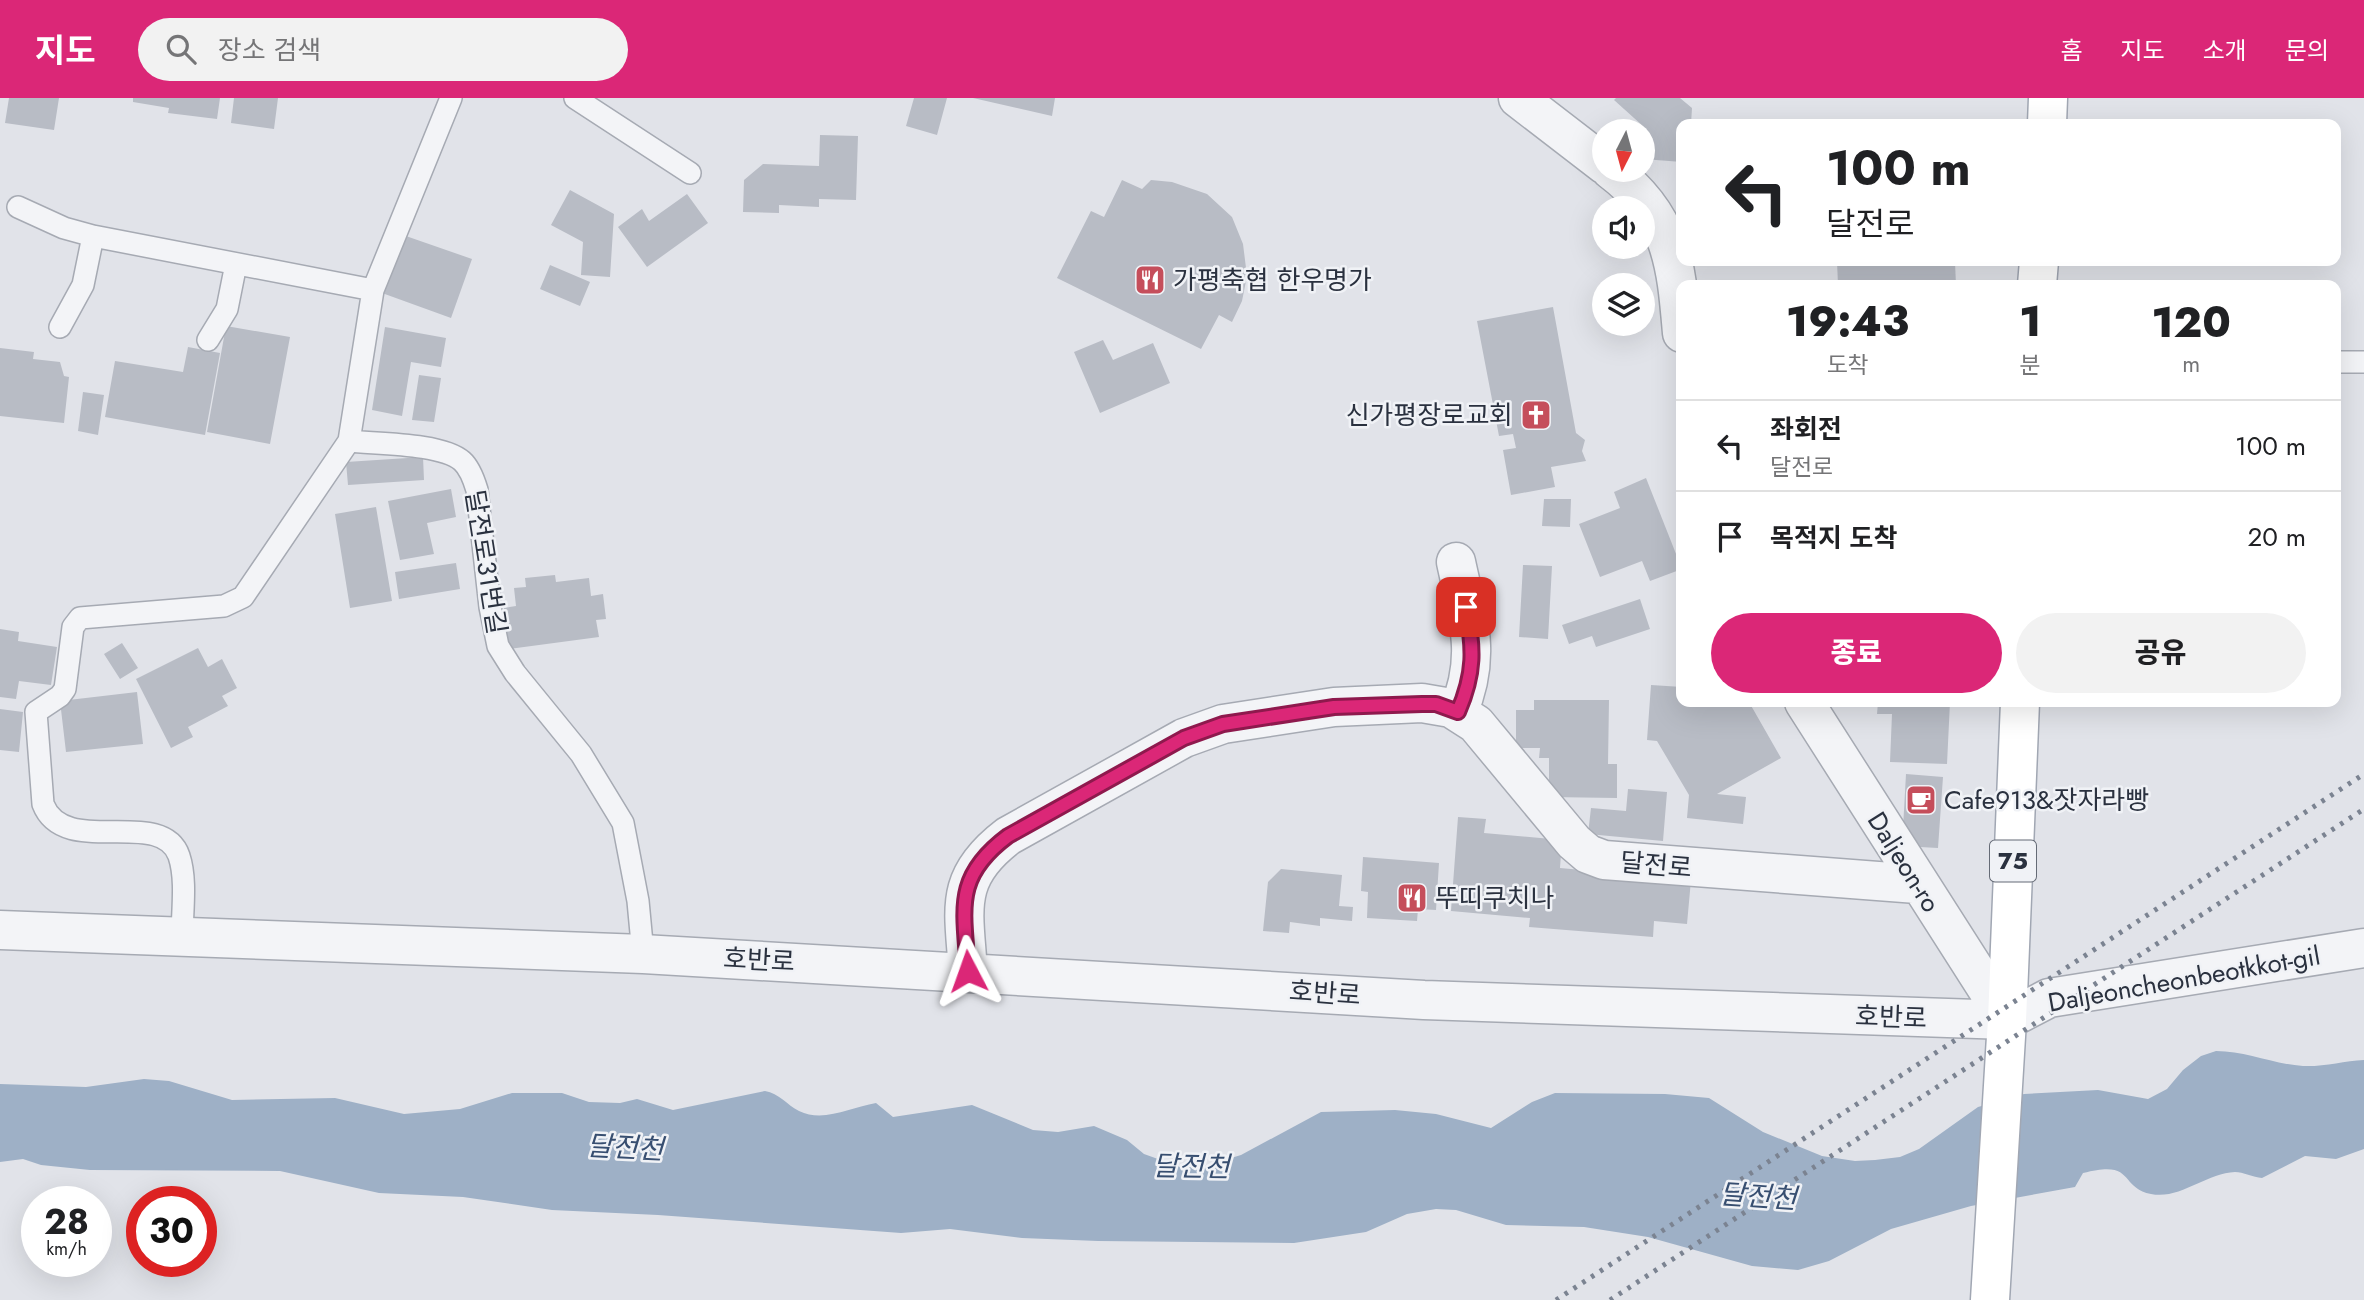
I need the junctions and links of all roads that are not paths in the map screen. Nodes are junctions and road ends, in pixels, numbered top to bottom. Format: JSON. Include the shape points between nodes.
{"nodes":[{"id":1,"x":451,"y":98,"type":"edge"},
{"id":2,"x":575,"y":98,"type":"edge"},
{"id":3,"x":1518,"y":98,"type":"edge"},
{"id":4,"x":2048,"y":98,"type":"edge"},
{"id":5,"x":2047,"y":119,"type":"edge"},
{"id":6,"x":1592,"y":155,"type":"edge"},
{"id":7,"x":690,"y":173,"type":"dead end"},
{"id":8,"x":1624,"y":182,"type":"edge"},
{"id":9,"x":18,"y":207,"type":"dead end"},
{"id":10,"x":93,"y":236,"type":"junction"},
{"id":11,"x":236,"y":264,"type":"junction"},
{"id":12,"x":1676,"y":280,"type":"edge"},
{"id":13,"x":373,"y":290,"type":"junction"},
{"id":14,"x":60,"y":327,"type":"dead end"},
{"id":15,"x":208,"y":340,"type":"dead end"},
{"id":16,"x":2341,"y":362,"type":"edge"},
{"id":17,"x":2364,"y":362,"type":"edge"},
{"id":18,"x":349,"y":441,"type":"junction"},
{"id":19,"x":1456,"y":562,"type":"dead end"},
{"id":20,"x":1807,"y":707,"type":"edge"},
{"id":21,"x":2020,"y":707,"type":"edge"},
{"id":22,"x":1458,"y":712,"type":"junction"},
{"id":23,"x":1917,"y":884,"type":"junction"},
{"id":24,"x":0,"y":930,"type":"edge"},
{"id":25,"x":182,"y":937,"type":"junction"},
{"id":26,"x":2364,"y":948,"type":"edge"},
{"id":27,"x":643,"y":954,"type":"junction"},
{"id":28,"x":968,"y":971,"type":"junction"},
{"id":29,"x":2007,"y":1020,"type":"junction"},
{"id":30,"x":1990,"y":1300,"type":"edge"}],
"edges":[{"from":1,"to":13,"type":"lane"},
{"from":2,"to":7,"type":"lane"},
{"from":3,"to":6,"type":"street"},
{"from":4,"to":5,"type":"main road"},
{"from":8,"to":12,"type":"street","via":[[1648,204],[1663,229]]},
{"from":9,"to":10,"type":"lane"},
{"from":10,"to":11,"type":"lane"},
{"from":10,"to":14,"type":"lane","via":[[83,285]]},
{"from":11,"to":13,"type":"lane"},
{"from":11,"to":15,"type":"lane","via":[[227,309]]},
{"from":13,"to":18,"type":"lane"},
{"from":16,"to":17,"type":"lane"},
{"from":18,"to":25,"type":"lane","via":[[243,597],[224,606],[80,618],[73,627],[65,689],[36,712],[47,816],[69,829],[157,835],[172,842],[182,872]]},
{"from":18,"to":27,"type":"lane","name":"달전로31번길","via":[[447,453],[462,460],[471,474],[477,489],[498,646],[581,754],[622,823]]},
{"from":19,"to":22,"type":"street","via":[[1474,650]]},
{"from":20,"to":23,"type":"street","name":"Daljeon-ro"},
{"from":21,"to":29,"type":"main road","number":"75"},
{"from":22,"to":23,"type":"street","name":"달전로","via":[[1487,734],[1574,842],[1596,857]]},
{"from":22,"to":28,"type":"street","name":"달전로","via":[[1436,704],[1334,707],[1223,724],[1184,738],[1031,822],[984,854],[971,874],[965,897]]},
{"from":23,"to":29,"type":"street","name":"Daljeon-ro"},
{"from":24,"to":25,"type":"street"},
{"from":25,"to":27,"type":"street"},
{"from":26,"to":29,"type":"street","name":"Daljeoncheonbeotkkot-gil","via":[[2049,998]]},
{"from":27,"to":28,"type":"street","name":"호반로"},
{"from":28,"to":29,"type":"street","name":"호반로","via":[[1424,1000]]},
{"from":29,"to":30,"type":"main road","number":"75"}]}
